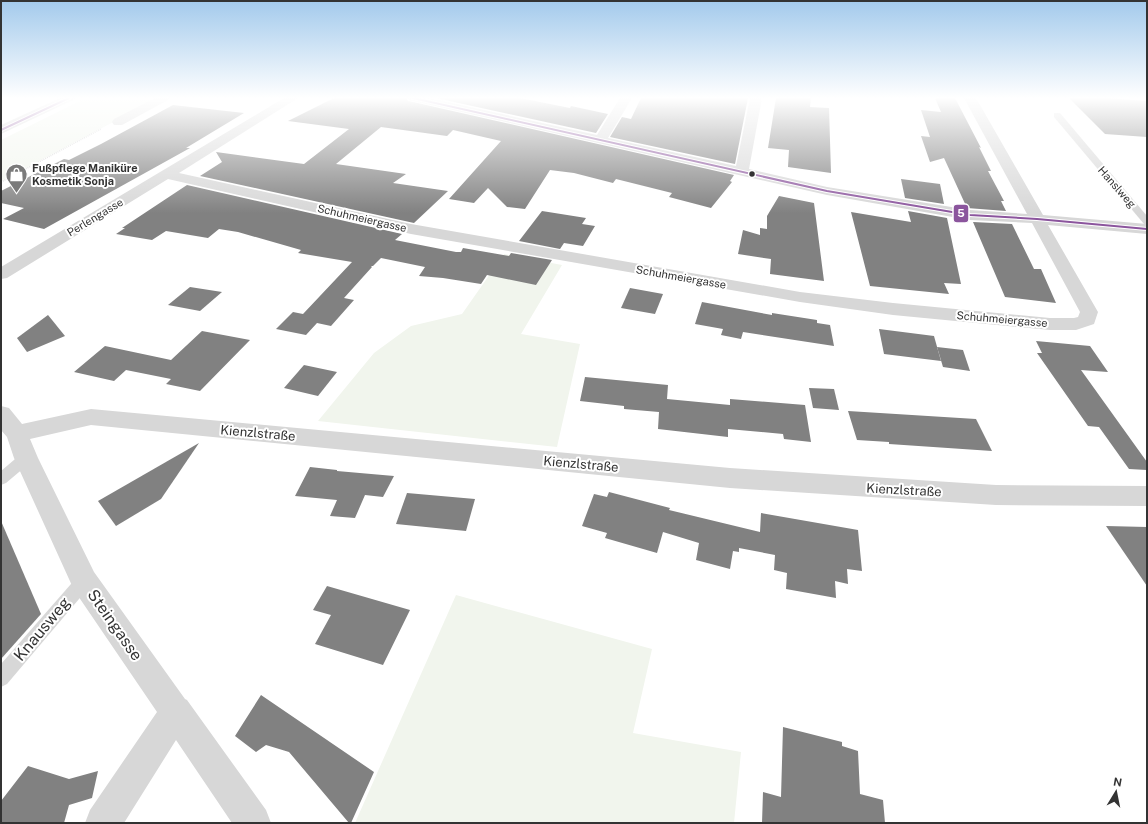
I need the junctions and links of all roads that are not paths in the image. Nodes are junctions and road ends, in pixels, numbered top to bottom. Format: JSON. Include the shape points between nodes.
{"nodes":[{"id":1,"x":228,"y":136,"type":"edge"},
{"id":2,"x":592,"y":136,"type":"edge"},
{"id":3,"x":749,"y":136,"type":"edge"},
{"id":4,"x":992,"y":136,"type":"edge"},
{"id":5,"x":1075,"y":136,"type":"edge"},
{"id":6,"x":601,"y":139,"type":"joint"},
{"id":7,"x":742,"y":172,"type":"junction"},
{"id":8,"x":166,"y":174,"type":"junction"},
{"id":9,"x":1038,"y":219,"type":"junction"},
{"id":10,"x":1147,"y":222,"type":"edge"},
{"id":11,"x":1147,"y":229,"type":"edge"},
{"id":12,"x":1,"y":274,"type":"edge"},
{"id":13,"x":15,"y":435,"type":"edge"},
{"id":14,"x":1,"y":479,"type":"edge"},
{"id":15,"x":1147,"y":496,"type":"edge"},
{"id":16,"x":84,"y":581,"type":"junction"},
{"id":17,"x":1,"y":678,"type":"edge"},
{"id":18,"x":176,"y":711,"type":"junction"},
{"id":19,"x":103,"y":823,"type":"edge"},
{"id":20,"x":254,"y":823,"type":"edge"}],
"edges":[{"from":1,"to":8,"type":"street","name":"Perlengasse"},
{"from":2,"to":6,"type":"street"},
{"from":3,"to":7,"type":"street"},
{"from":4,"to":9,"type":"street"},
{"from":5,"to":10,"type":"lane","name":"Hanslweg"},
{"from":6,"to":7,"type":"street"},
{"from":7,"to":9,"type":"street","via":[[827,191],[948,212]]},
{"from":8,"to":9,"type":"street","name":"Schuhmeiergasse","via":[[411,229],[800,297],[1050,324],[1076,324],[1087,320],[1089,312]]},
{"from":8,"to":12,"type":"street","name":"Perlengasse"},
{"from":9,"to":11,"type":"street"},
{"from":13,"to":14,"type":"lane"},
{"from":13,"to":15,"type":"street","name":"Kienzlstraße","via":[[91,417],[730,478],[996,495]]},
{"from":13,"to":16,"type":"street","name":"Steingasse"},
{"from":16,"to":17,"type":"lane","name":"Knausweg"},
{"from":16,"to":18,"type":"street","name":"Steingasse"},
{"from":18,"to":19,"type":"street"},
{"from":18,"to":20,"type":"street","name":"Steingasse"}]}
